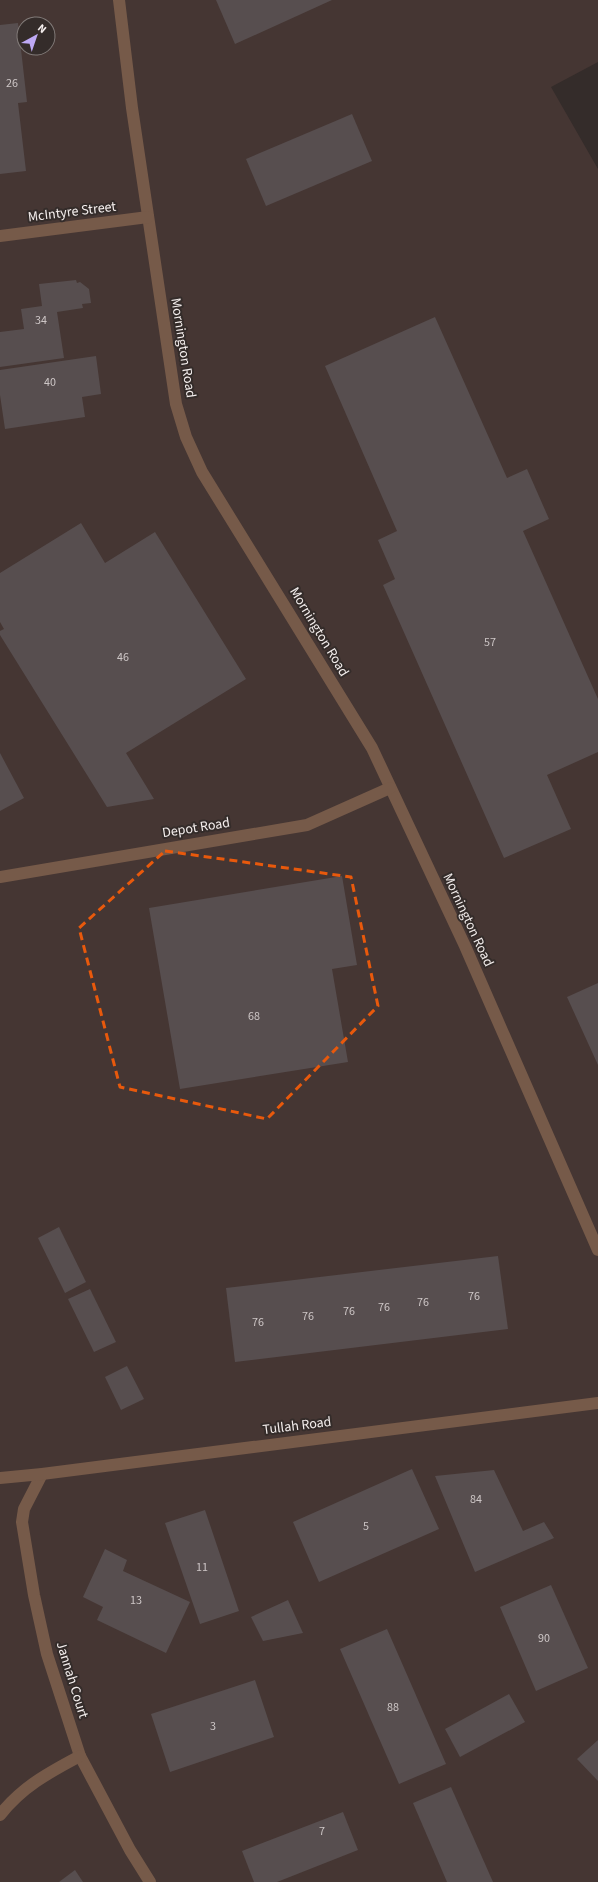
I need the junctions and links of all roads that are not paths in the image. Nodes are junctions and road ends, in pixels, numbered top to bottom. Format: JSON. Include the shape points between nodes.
{"nodes":[{"id":1,"x":119,"y":0,"type":"edge"},
{"id":2,"x":148,"y":217,"type":"junction"},
{"id":3,"x":0,"y":236,"type":"edge"},
{"id":4,"x":390,"y":788,"type":"junction"},
{"id":5,"x":0,"y":877,"type":"edge"},
{"id":6,"x":598,"y":1250,"type":"edge"},
{"id":7,"x":598,"y":1403,"type":"edge"},
{"id":8,"x":42,"y":1474,"type":"junction"},
{"id":9,"x":0,"y":1478,"type":"edge"},
{"id":10,"x":80,"y":1756,"type":"junction"},
{"id":11,"x":0,"y":1815,"type":"edge"},
{"id":12,"x":150,"y":1882,"type":"edge"}],
"edges":[{"from":1,"to":2,"type":"street","name":"Mornington Road"},
{"from":2,"to":3,"type":"street","name":"McIntyre Street"},
{"from":2,"to":4,"type":"street","name":"Mornington Road","via":[[176,404],[186,437],[202,472],[372,748]]},
{"from":4,"to":5,"type":"street","name":"Depot Road","via":[[307,825]]},
{"from":4,"to":6,"type":"street","name":"Mornington Road","via":[[464,946]]},
{"from":7,"to":8,"type":"street","name":"Tullah Road"},
{"from":8,"to":9,"type":"street","name":"Tullah Road"},
{"from":8,"to":10,"type":"street","name":"Jannah Court","via":[[24,1509],[22,1522],[46,1654]]},
{"from":10,"to":11,"type":"street","via":[[44,1775],[13,1799]]},
{"from":10,"to":12,"type":"street","name":"Jannah Court"}]}
